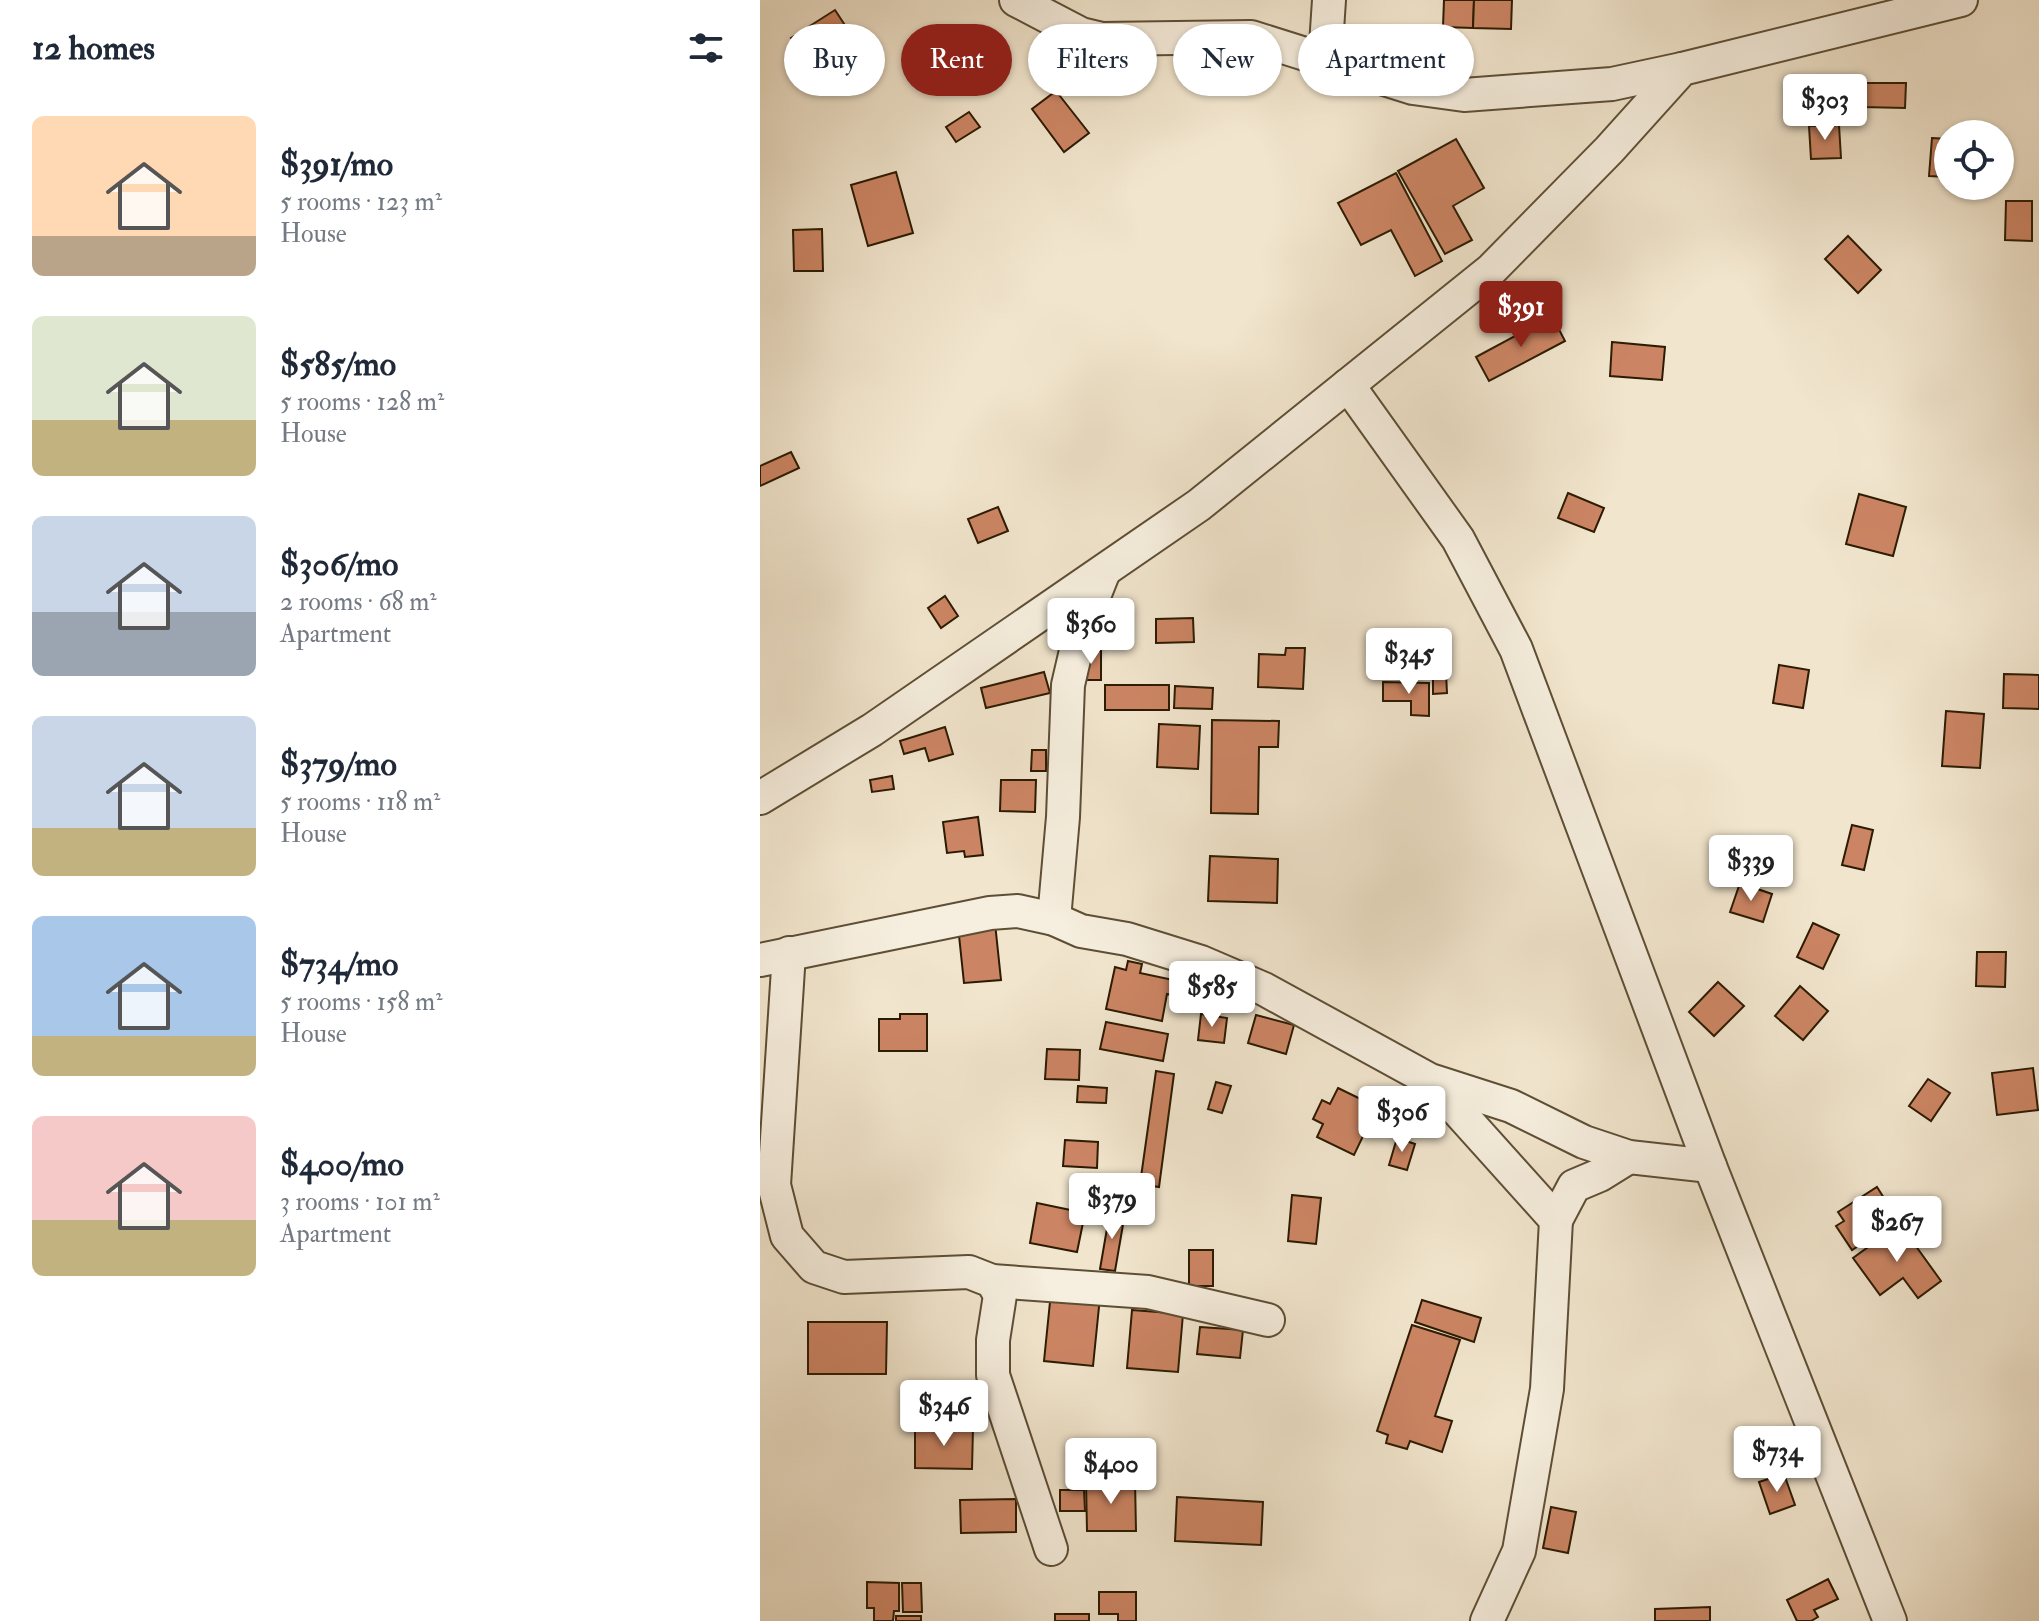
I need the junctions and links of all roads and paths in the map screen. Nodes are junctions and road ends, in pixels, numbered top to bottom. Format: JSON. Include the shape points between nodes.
{"nodes":[{"id":1,"x":1016,"y":0,"type":"edge"},
{"id":2,"x":1329,"y":0,"type":"edge"},
{"id":3,"x":1961,"y":0,"type":"edge"},
{"id":4,"x":1327,"y":24,"type":"edge"},
{"id":5,"x":1298,"y":52,"type":"edge"},
{"id":6,"x":1682,"y":69,"type":"junction"},
{"id":7,"x":1474,"y":94,"type":"edge"},
{"id":8,"x":1348,"y":385,"type":"junction"},
{"id":9,"x":1104,"y":571,"type":"junction"},
{"id":10,"x":760,"y":798,"type":"edge"},
{"id":11,"x":1054,"y":919,"type":"junction"},
{"id":12,"x":775,"y":957,"type":"edge"},
{"id":13,"x":1430,"y":1080,"type":"junction"},
{"id":14,"x":1629,"y":1157,"type":"junction"},
{"id":15,"x":1710,"y":1166,"type":"junction"},
{"id":16,"x":1556,"y":1220,"type":"junction"},
{"id":17,"x":992,"y":1281,"type":"junction"},
{"id":18,"x":1268,"y":1320,"type":"dead end"},
{"id":19,"x":1051,"y":1549,"type":"dead end"},
{"id":20,"x":1487,"y":1621,"type":"edge"},
{"id":21,"x":1890,"y":1621,"type":"edge"}],
"edges":[{"from":1,"to":5,"type":"street","via":[[1081,34],[1102,39],[1251,37]]},
{"from":2,"to":4,"type":"street"},
{"from":3,"to":6,"type":"street"},
{"from":6,"to":7,"type":"street","via":[[1612,84]]},
{"from":6,"to":8,"type":"street","via":[[1491,270]]},
{"from":8,"to":9,"type":"street","via":[[1199,505]]},
{"from":8,"to":15,"type":"street","via":[[1458,539],[1516,649]]},
{"from":9,"to":10,"type":"street","via":[[872,730]]},
{"from":9,"to":11,"type":"street","via":[[1081,629],[1068,685]]},
{"from":11,"to":12,"type":"street","via":[[1018,911],[990,913]]},
{"from":11,"to":13,"type":"street","via":[[1201,962],[1264,989]]},
{"from":12,"to":17,"type":"street","via":[[774,1185],[787,1236],[814,1267],[844,1277],[969,1272]]},
{"from":13,"to":14,"type":"street","via":[[1511,1106],[1584,1142]]},
{"from":13,"to":16,"type":"street"},
{"from":14,"to":15,"type":"street"},
{"from":14,"to":16,"type":"street","via":[[1574,1186]]},
{"from":15,"to":21,"type":"street"},
{"from":16,"to":20,"type":"street","via":[[1547,1389],[1519,1551]]},
{"from":17,"to":18,"type":"street","via":[[1148,1292]]},
{"from":17,"to":19,"type":"street","via":[[1000,1295],[993,1375]]}]}
